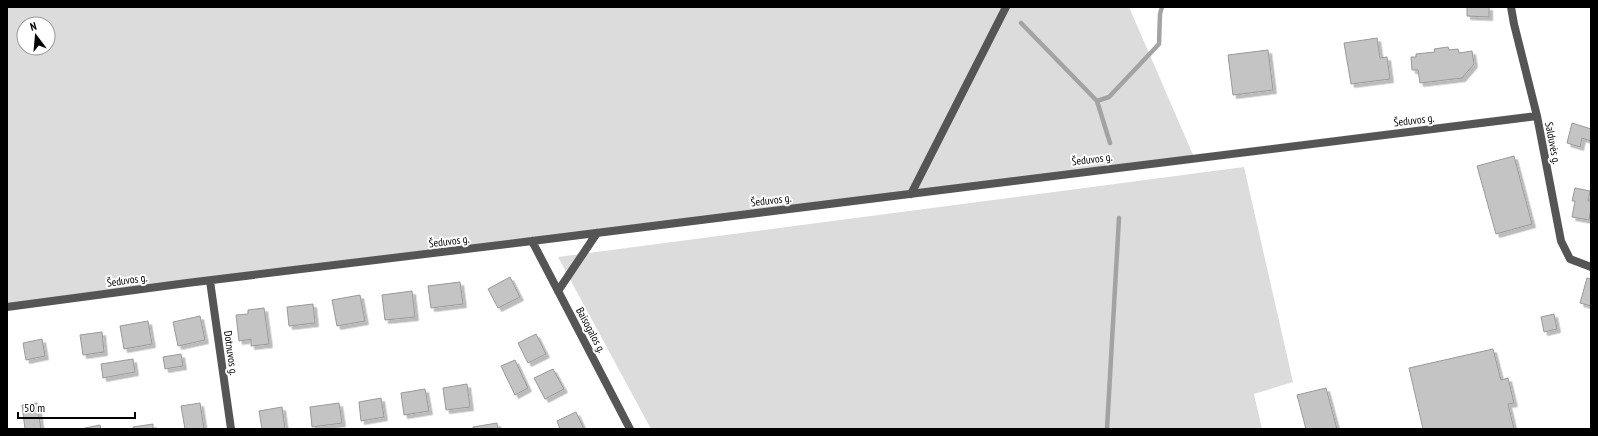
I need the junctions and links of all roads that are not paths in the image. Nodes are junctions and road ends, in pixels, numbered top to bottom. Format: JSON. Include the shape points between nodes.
{"nodes":[{"id":1,"x":1006,"y":7,"type":"edge"},
{"id":2,"x":1511,"y":7,"type":"edge"},
{"id":3,"x":1537,"y":116,"type":"junction"},
{"id":4,"x":911,"y":194,"type":"junction"},
{"id":5,"x":597,"y":233,"type":"junction"},
{"id":6,"x":532,"y":241,"type":"junction"},
{"id":7,"x":1591,"y":267,"type":"edge"},
{"id":8,"x":210,"y":281,"type":"junction"},
{"id":9,"x":558,"y":291,"type":"junction"},
{"id":10,"x":7,"y":307,"type":"edge"},
{"id":11,"x":231,"y":429,"type":"edge"},
{"id":12,"x":630,"y":429,"type":"edge"}],
"edges":[{"from":1,"to":4,"type":"street"},
{"from":2,"to":3,"type":"street","name":"Salduvės g."},
{"from":3,"to":4,"type":"street","name":"Šeduvos g."},
{"from":3,"to":7,"type":"street","name":"Salduvės g.","via":[[1561,241],[1570,259]]},
{"from":4,"to":5,"type":"street","name":"Šeduvos g."},
{"from":5,"to":6,"type":"street","name":"Šeduvos g."},
{"from":5,"to":9,"type":"street"},
{"from":6,"to":8,"type":"street","name":"Šeduvos g."},
{"from":6,"to":9,"type":"street","name":"Baisogalos g."},
{"from":8,"to":10,"type":"street","name":"Šeduvos g."},
{"from":8,"to":11,"type":"street","name":"Dotnuvos g."},
{"from":9,"to":12,"type":"street","name":"Baisogalos g."}]}
